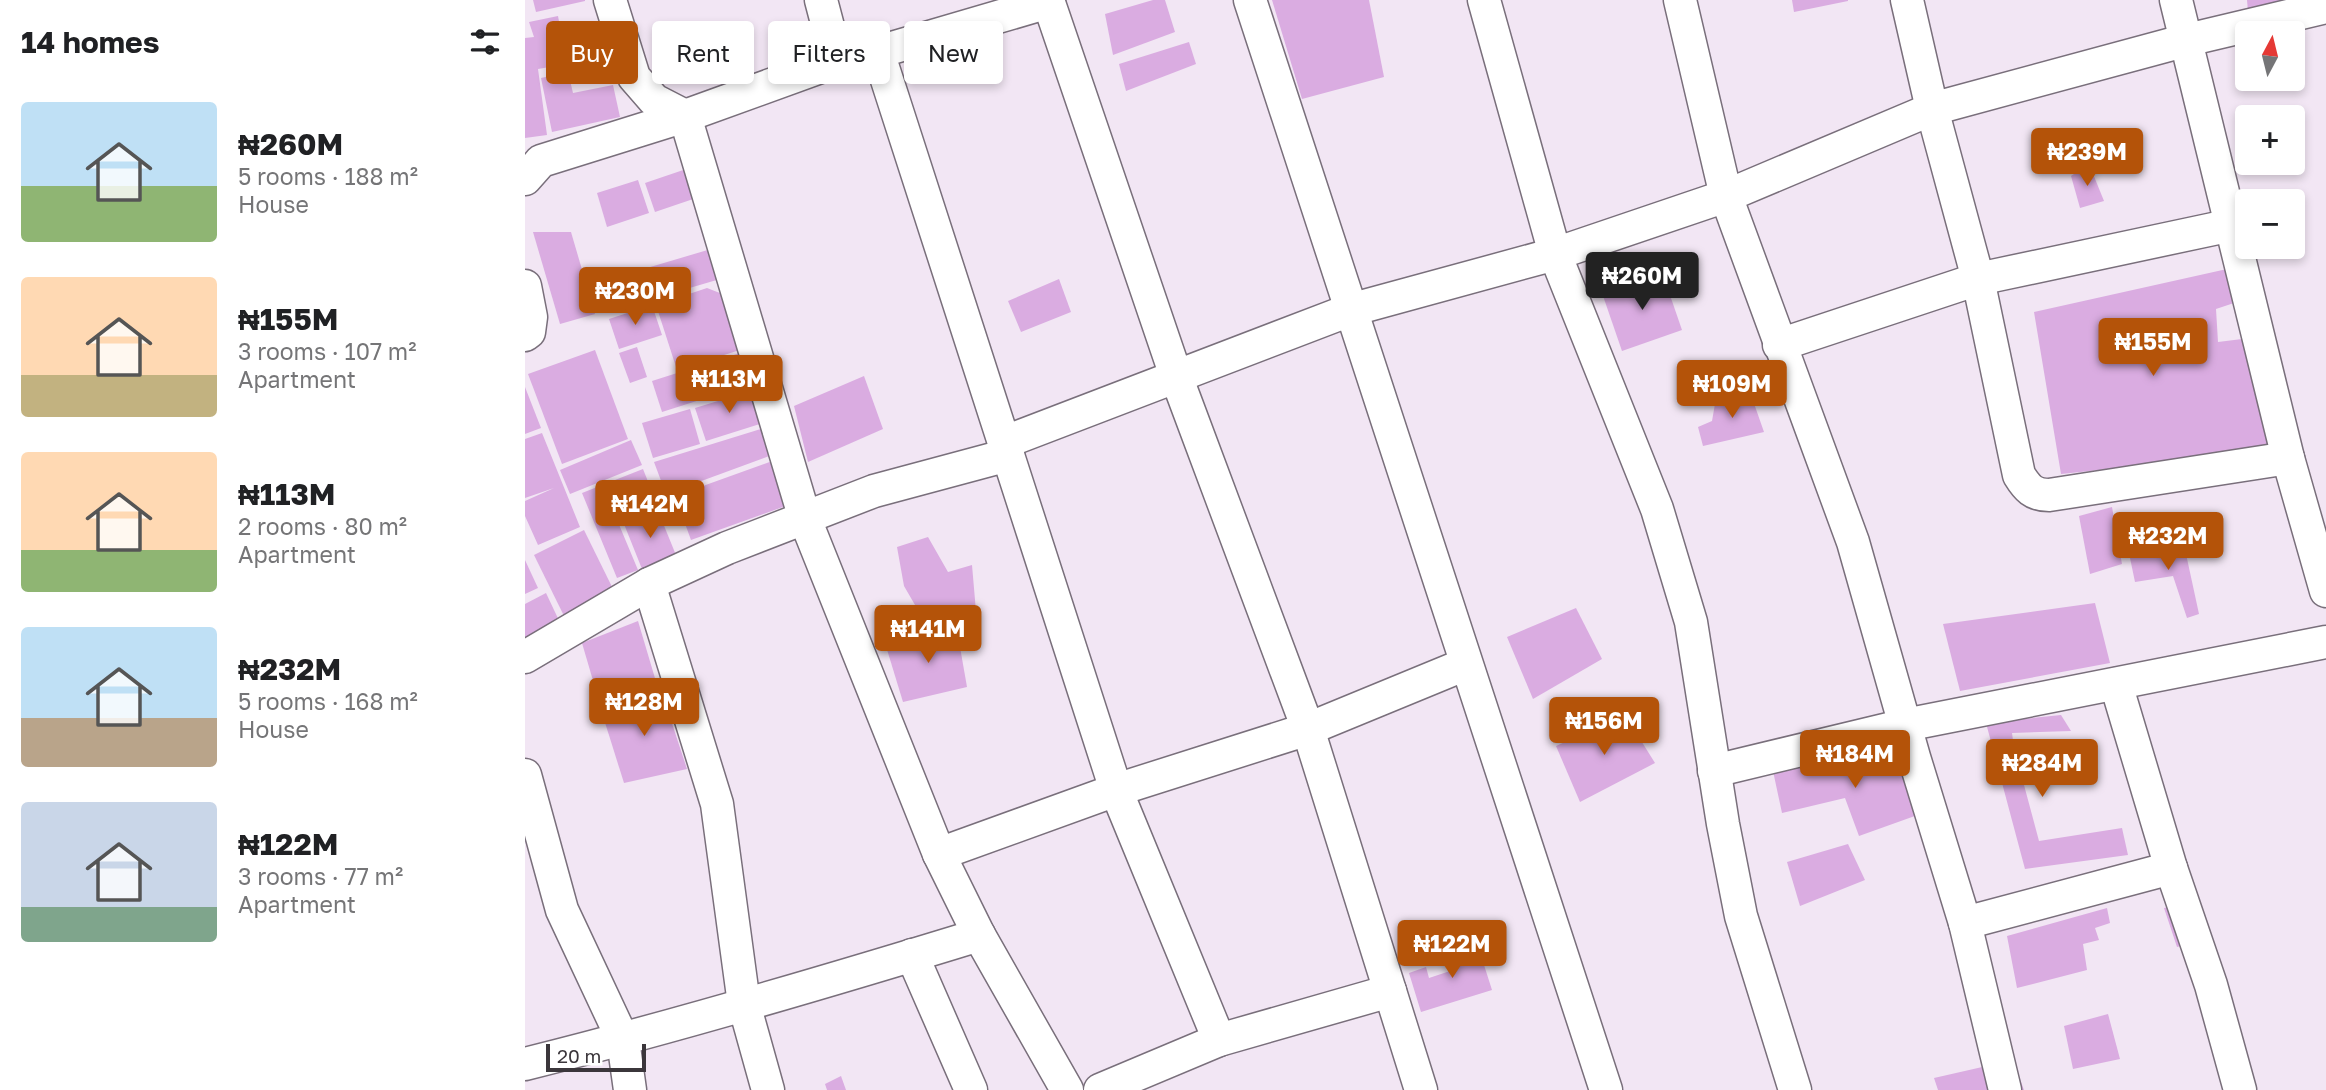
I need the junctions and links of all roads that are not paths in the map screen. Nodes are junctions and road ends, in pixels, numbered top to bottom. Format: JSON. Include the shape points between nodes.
{"nodes":[{"id":1,"x":610,"y":0,"type":"edge"},
{"id":2,"x":821,"y":0,"type":"edge"},
{"id":3,"x":1250,"y":0,"type":"edge"},
{"id":4,"x":1484,"y":0,"type":"edge"},
{"id":5,"x":1680,"y":0,"type":"edge"},
{"id":6,"x":1907,"y":0,"type":"edge"},
{"id":7,"x":2176,"y":0,"type":"edge"},
{"id":8,"x":1048,"y":1,"type":"edge"},
{"id":9,"x":2326,"y":7,"type":"edge"},
{"id":10,"x":827,"y":21,"type":"edge"},
{"id":11,"x":2187,"y":40,"type":"junction"},
{"id":12,"x":890,"y":48,"type":"edge"},
{"id":13,"x":773,"y":84,"type":"edge"},
{"id":14,"x":888,"y":84,"type":"edge"},
{"id":15,"x":1932,"y":109,"type":"junction"},
{"id":16,"x":685,"y":116,"type":"junction"},
{"id":17,"x":525,"y":179,"type":"edge"},
{"id":18,"x":1725,"y":196,"type":"junction"},
{"id":19,"x":2232,"y":225,"type":"junction"},
{"id":20,"x":1555,"y":254,"type":"junction"},
{"id":21,"x":1978,"y":279,"type":"junction"},
{"id":22,"x":525,"y":286,"type":"edge"},
{"id":23,"x":1350,"y":310,"type":"junction"},
{"id":24,"x":525,"y":335,"type":"edge"},
{"id":25,"x":1779,"y":345,"type":"junction"},
{"id":26,"x":1176,"y":376,"type":"junction"},
{"id":27,"x":1006,"y":448,"type":"junction"},
{"id":28,"x":2288,"y":458,"type":"junction"},
{"id":29,"x":805,"y":519,"type":"junction"},
{"id":30,"x":649,"y":584,"type":"junction"},
{"id":31,"x":2326,"y":591,"type":"edge"},
{"id":32,"x":2326,"y":642,"type":"edge"},
{"id":33,"x":525,"y":657,"type":"edge"},
{"id":34,"x":1466,"y":664,"type":"junction"},
{"id":35,"x":2116,"y":684,"type":"junction"},
{"id":36,"x":1905,"y":724,"type":"junction"},
{"id":37,"x":1308,"y":729,"type":"junction"},
{"id":38,"x":1714,"y":771,"type":"junction"},
{"id":39,"x":525,"y":775,"type":"edge"},
{"id":40,"x":1116,"y":790,"type":"junction"},
{"id":41,"x":939,"y":854,"type":"junction"},
{"id":42,"x":2171,"y":868,"type":"junction"},
{"id":43,"x":1965,"y":923,"type":"junction"},
{"id":44,"x":979,"y":935,"type":"junction"},
{"id":45,"x":912,"y":955,"type":"junction"},
{"id":46,"x":1390,"y":991,"type":"junction"},
{"id":47,"x":744,"y":1004,"type":"junction"},
{"id":48,"x":623,"y":1040,"type":"junction"},
{"id":49,"x":1219,"y":1040,"type":"junction"},
{"id":50,"x":525,"y":1064,"type":"edge"},
{"id":51,"x":631,"y":1090,"type":"edge"},
{"id":52,"x":768,"y":1090,"type":"edge"},
{"id":53,"x":971,"y":1090,"type":"edge"},
{"id":54,"x":1066,"y":1090,"type":"edge"},
{"id":55,"x":1100,"y":1090,"type":"edge"},
{"id":56,"x":1422,"y":1090,"type":"edge"},
{"id":57,"x":1606,"y":1090,"type":"edge"},
{"id":58,"x":1795,"y":1090,"type":"edge"},
{"id":59,"x":2005,"y":1090,"type":"edge"},
{"id":60,"x":2240,"y":1090,"type":"edge"}],
"edges":[{"from":1,"to":16,"type":"street","via":[[635,77],[654,100]]},
{"from":2,"to":10,"type":"street"},
{"from":3,"to":23,"type":"street"},
{"from":4,"to":20,"type":"street"},
{"from":5,"to":18,"type":"street"},
{"from":6,"to":15,"type":"street"},
{"from":7,"to":11,"type":"street"},
{"from":8,"to":12,"type":"street"},
{"from":8,"to":26,"type":"street"},
{"from":9,"to":11,"type":"street"},
{"from":11,"to":15,"type":"street"},
{"from":11,"to":19,"type":"street"},
{"from":13,"to":16,"type":"street"},
{"from":14,"to":27,"type":"street"},
{"from":15,"to":18,"type":"street"},
{"from":15,"to":21,"type":"street"},
{"from":16,"to":17,"type":"street","via":[[541,161]]},
{"from":16,"to":29,"type":"street"},
{"from":18,"to":20,"type":"street"},
{"from":18,"to":25,"type":"street"},
{"from":19,"to":21,"type":"street"},
{"from":19,"to":28,"type":"street"},
{"from":20,"to":23,"type":"street"},
{"from":20,"to":38,"type":"street","via":[[1657,509],[1691,622]]},
{"from":21,"to":25,"type":"street"},
{"from":21,"to":28,"type":"street","via":[[2019,475],[2037,495]]},
{"from":22,"to":24,"type":"street","via":[[531,317]]},
{"from":23,"to":26,"type":"street"},
{"from":23,"to":34,"type":"street"},
{"from":25,"to":36,"type":"street","via":[[1853,542]]},
{"from":26,"to":27,"type":"street"},
{"from":26,"to":37,"type":"street"},
{"from":27,"to":29,"type":"street"},
{"from":27,"to":40,"type":"street"},
{"from":28,"to":31,"type":"street"},
{"from":29,"to":30,"type":"street"},
{"from":29,"to":41,"type":"street"},
{"from":30,"to":33,"type":"street"},
{"from":30,"to":47,"type":"street","via":[[717,804]]},
{"from":32,"to":35,"type":"street"},
{"from":34,"to":37,"type":"street"},
{"from":34,"to":57,"type":"street"},
{"from":35,"to":36,"type":"street"},
{"from":35,"to":42,"type":"street"},
{"from":36,"to":38,"type":"street"},
{"from":36,"to":43,"type":"street"},
{"from":37,"to":40,"type":"street"},
{"from":37,"to":46,"type":"street"},
{"from":38,"to":58,"type":"street","via":[[1741,916]]},
{"from":39,"to":48,"type":"street","via":[[562,910]]},
{"from":40,"to":41,"type":"street"},
{"from":40,"to":49,"type":"street"},
{"from":41,"to":44,"type":"street"},
{"from":42,"to":43,"type":"street"},
{"from":42,"to":60,"type":"street"},
{"from":43,"to":59,"type":"street"},
{"from":44,"to":45,"type":"street"},
{"from":44,"to":54,"type":"street"},
{"from":45,"to":47,"type":"street"},
{"from":45,"to":53,"type":"street"},
{"from":46,"to":49,"type":"street"},
{"from":46,"to":56,"type":"street"},
{"from":47,"to":48,"type":"street"},
{"from":47,"to":52,"type":"street"},
{"from":48,"to":50,"type":"street"},
{"from":48,"to":51,"type":"street"},
{"from":49,"to":55,"type":"street"}]}
